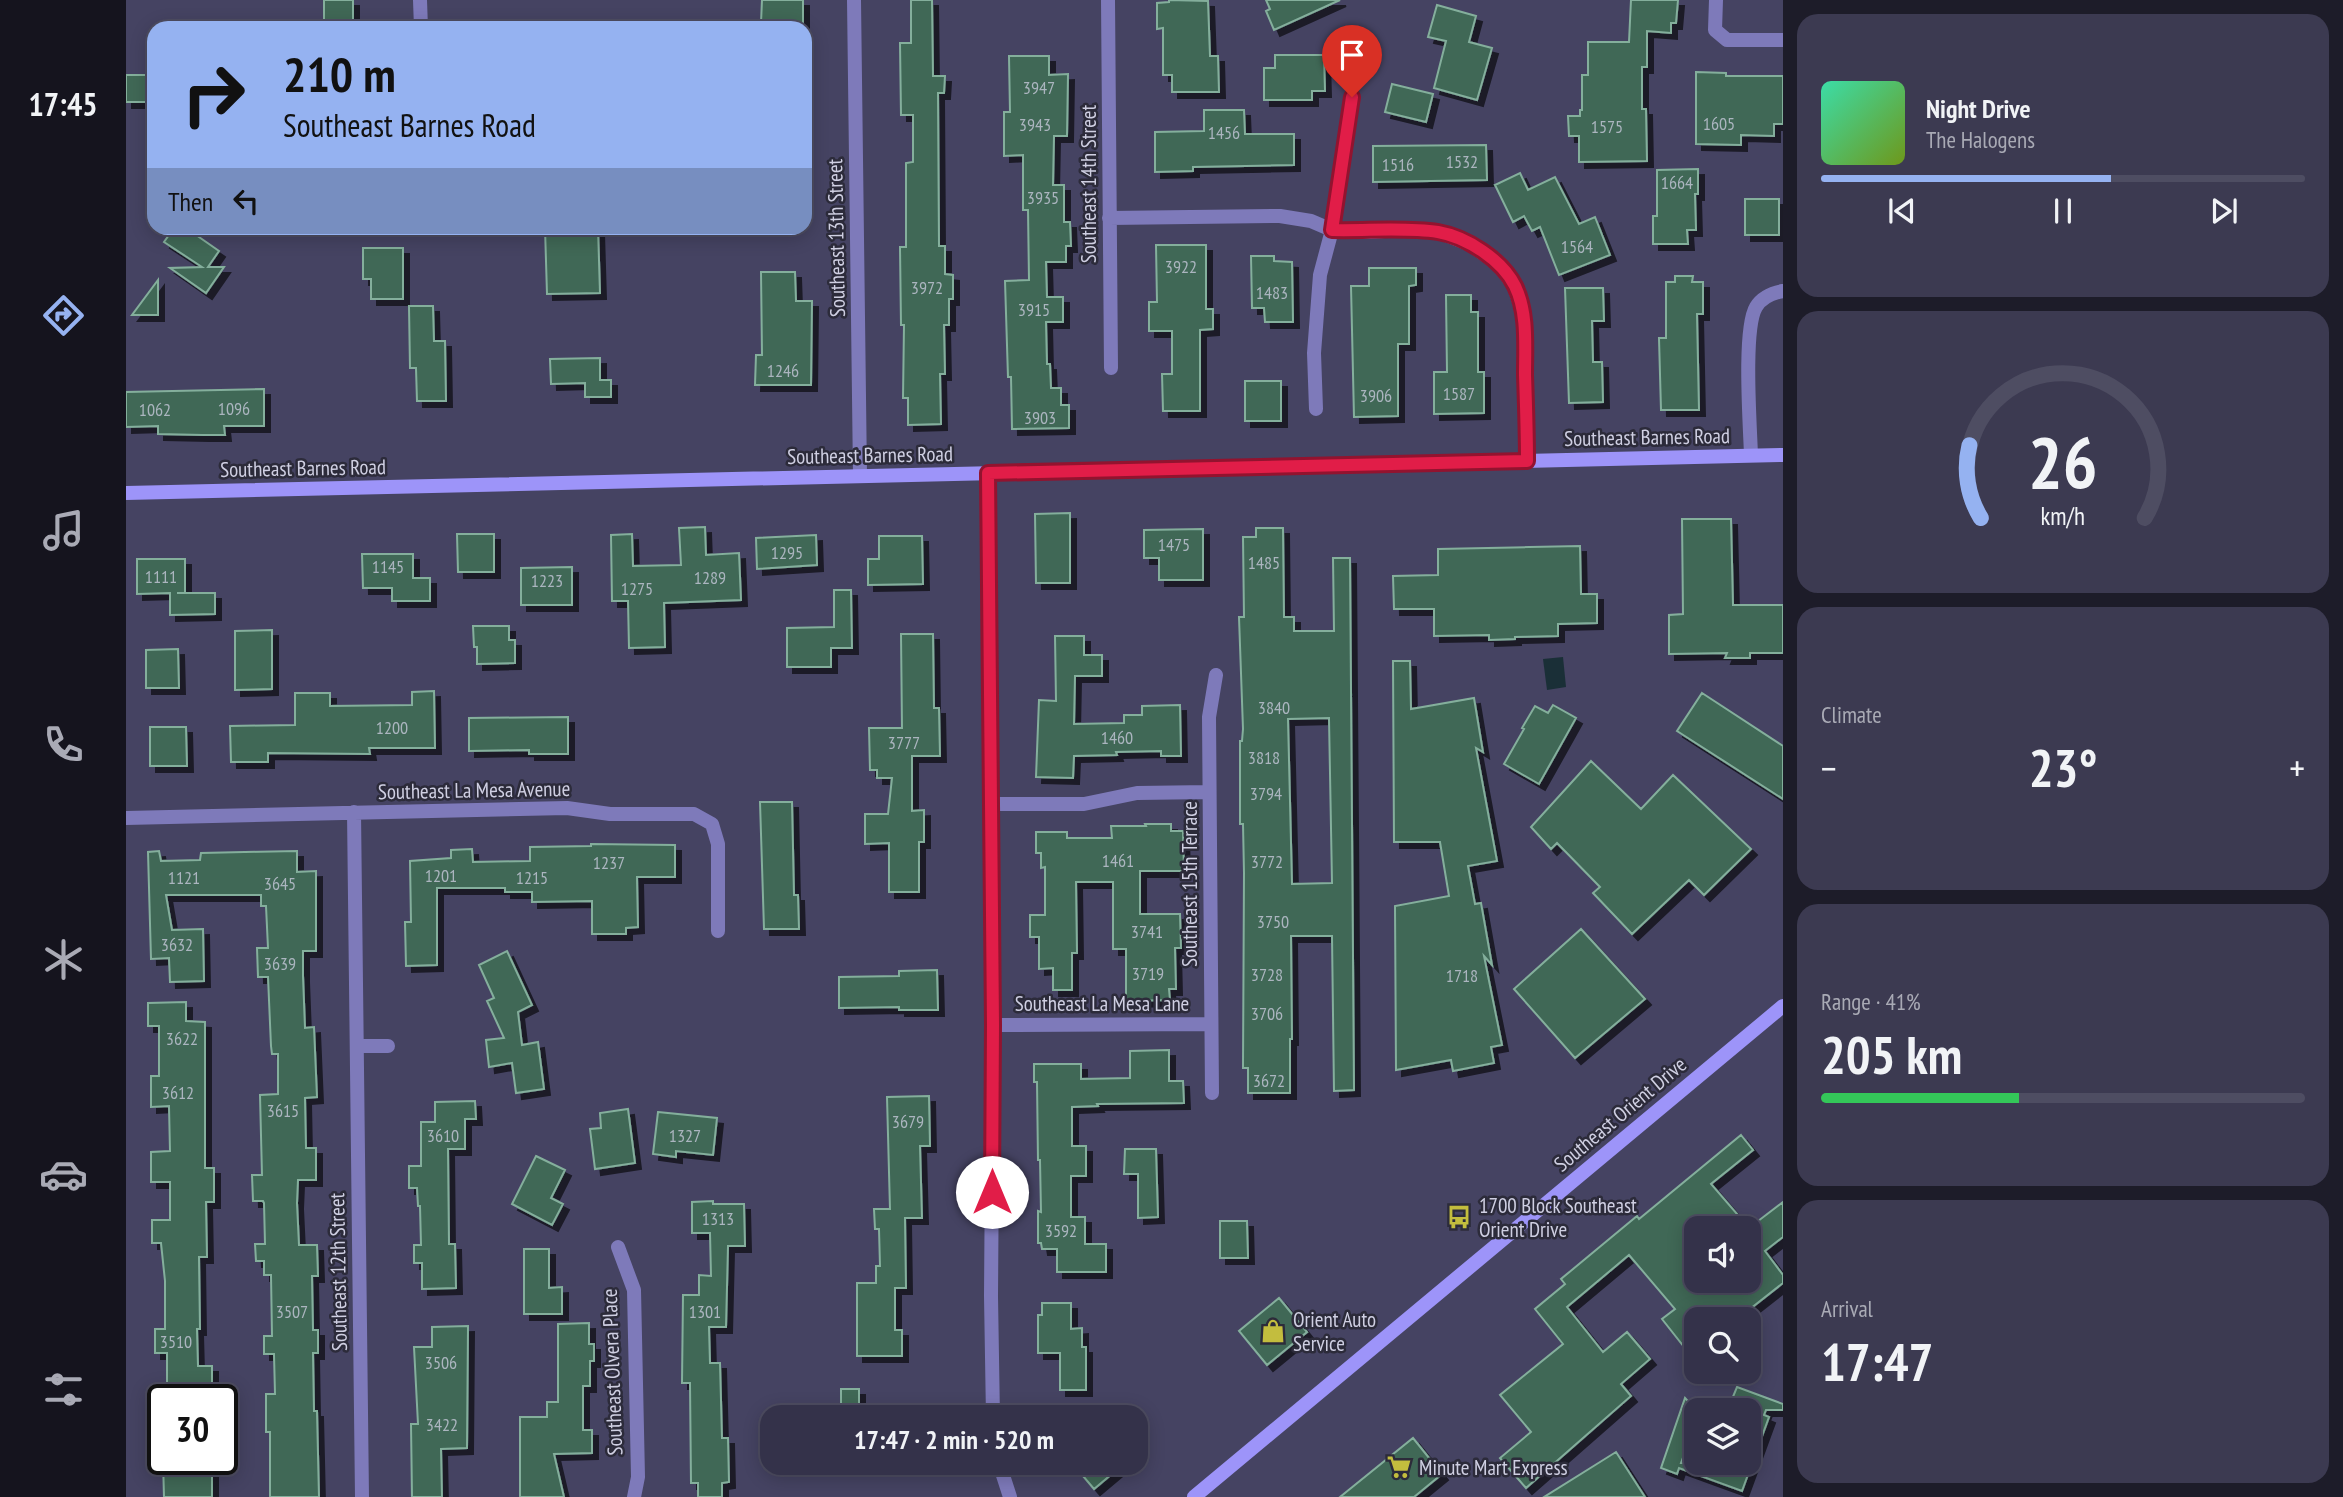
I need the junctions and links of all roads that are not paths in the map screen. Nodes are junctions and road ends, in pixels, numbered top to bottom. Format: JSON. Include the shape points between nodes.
{"nodes":[{"id":1,"x":420,"y":0,"type":"edge"},
{"id":2,"x":854,"y":0,"type":"edge"},
{"id":3,"x":1108,"y":0,"type":"edge"},
{"id":4,"x":1716,"y":0,"type":"edge"},
{"id":5,"x":421,"y":21,"type":"edge"},
{"id":6,"x":1783,"y":40,"type":"edge"},
{"id":7,"x":1352,"y":97,"type":"dead end"},
{"id":8,"x":1109,"y":218,"type":"junction"},
{"id":9,"x":1332,"y":230,"type":"junction"},
{"id":10,"x":1783,"y":291,"type":"edge"},
{"id":11,"x":1111,"y":368,"type":"dead end"},
{"id":12,"x":1316,"y":409,"type":"dead end"},
{"id":13,"x":1751,"y":455,"type":"junction"},
{"id":14,"x":1783,"y":455,"type":"edge"},
{"id":15,"x":1527,"y":461,"type":"junction"},
{"id":16,"x":988,"y":473,"type":"junction"},
{"id":17,"x":860,"y":476,"type":"junction"},
{"id":18,"x":126,"y":493,"type":"edge"},
{"id":19,"x":1216,"y":675,"type":"dead end"},
{"id":20,"x":1209,"y":792,"type":"junction"},
{"id":21,"x":991,"y":804,"type":"junction"},
{"id":22,"x":354,"y":812,"type":"junction"},
{"id":23,"x":126,"y":818,"type":"edge"},
{"id":24,"x":718,"y":931,"type":"dead end"},
{"id":25,"x":1783,"y":1006,"type":"edge"},
{"id":26,"x":1210,"y":1024,"type":"junction"},
{"id":27,"x":993,"y":1025,"type":"junction"},
{"id":28,"x":357,"y":1046,"type":"junction"},
{"id":29,"x":388,"y":1046,"type":"dead end"},
{"id":30,"x":1212,"y":1093,"type":"dead end"},
{"id":31,"x":618,"y":1247,"type":"dead end"},
{"id":32,"x":993,"y":1405,"type":"edge"},
{"id":33,"x":1003,"y":1475,"type":"edge"},
{"id":34,"x":362,"y":1497,"type":"edge"},
{"id":35,"x":634,"y":1497,"type":"edge"},
{"id":36,"x":1010,"y":1497,"type":"edge"},
{"id":37,"x":1194,"y":1497,"type":"edge"}],
"edges":[{"from":1,"to":5,"type":"street"},
{"from":2,"to":17,"type":"street","name":"Southeast 13th Street"},
{"from":3,"to":8,"type":"street","name":"Southeast 14th Street"},
{"from":4,"to":6,"type":"street","via":[[1715,30],[1727,40]]},
{"from":7,"to":9,"type":"street"},
{"from":8,"to":9,"type":"street","via":[[1280,216],[1311,220]]},
{"from":8,"to":11,"type":"street","name":"Southeast 14th Street"},
{"from":9,"to":12,"type":"street","via":[[1315,320]]},
{"from":9,"to":15,"type":"street","via":[[1441,233],[1471,245],[1499,264],[1514,286],[1524,317]]},
{"from":10,"to":13,"type":"street","via":[[1771,293],[1756,307],[1749,332]]},
{"from":13,"to":14,"type":"street","name":"Southeast Barnes Road"},
{"from":13,"to":15,"type":"street","name":"Southeast Barnes Road"},
{"from":15,"to":16,"type":"street","name":"Southeast Barnes Road"},
{"from":16,"to":17,"type":"street","name":"Southeast Barnes Road"},
{"from":16,"to":21,"type":"street"},
{"from":17,"to":18,"type":"street","name":"Southeast Barnes Road"},
{"from":19,"to":20,"type":"street","name":"Southeast 15th Terrace","via":[[1209,718]]},
{"from":20,"to":21,"type":"street","via":[[1138,793],[1084,804]]},
{"from":20,"to":26,"type":"street","name":"Southeast 15th Terrace"},
{"from":21,"to":27,"type":"street"},
{"from":22,"to":23,"type":"street","name":"Southeast La Mesa Avenue"},
{"from":22,"to":24,"type":"street","name":"Southeast La Mesa Avenue","via":[[567,808],[610,814],[694,814],[712,824],[718,844]]},
{"from":22,"to":28,"type":"street","name":"Southeast 12th Street"},
{"from":25,"to":37,"type":"street","name":"Southeast Orient Drive"},
{"from":26,"to":27,"type":"street","name":"Southeast La Mesa Lane"},
{"from":26,"to":30,"type":"street","name":"Southeast 15th Terrace"},
{"from":27,"to":32,"type":"street"},
{"from":28,"to":29,"type":"street"},
{"from":28,"to":34,"type":"street","name":"Southeast 12th Street"},
{"from":31,"to":35,"type":"street","name":"Southeast Olvera Place","via":[[634,1290],[638,1477]]},
{"from":33,"to":36,"type":"street"}]}
